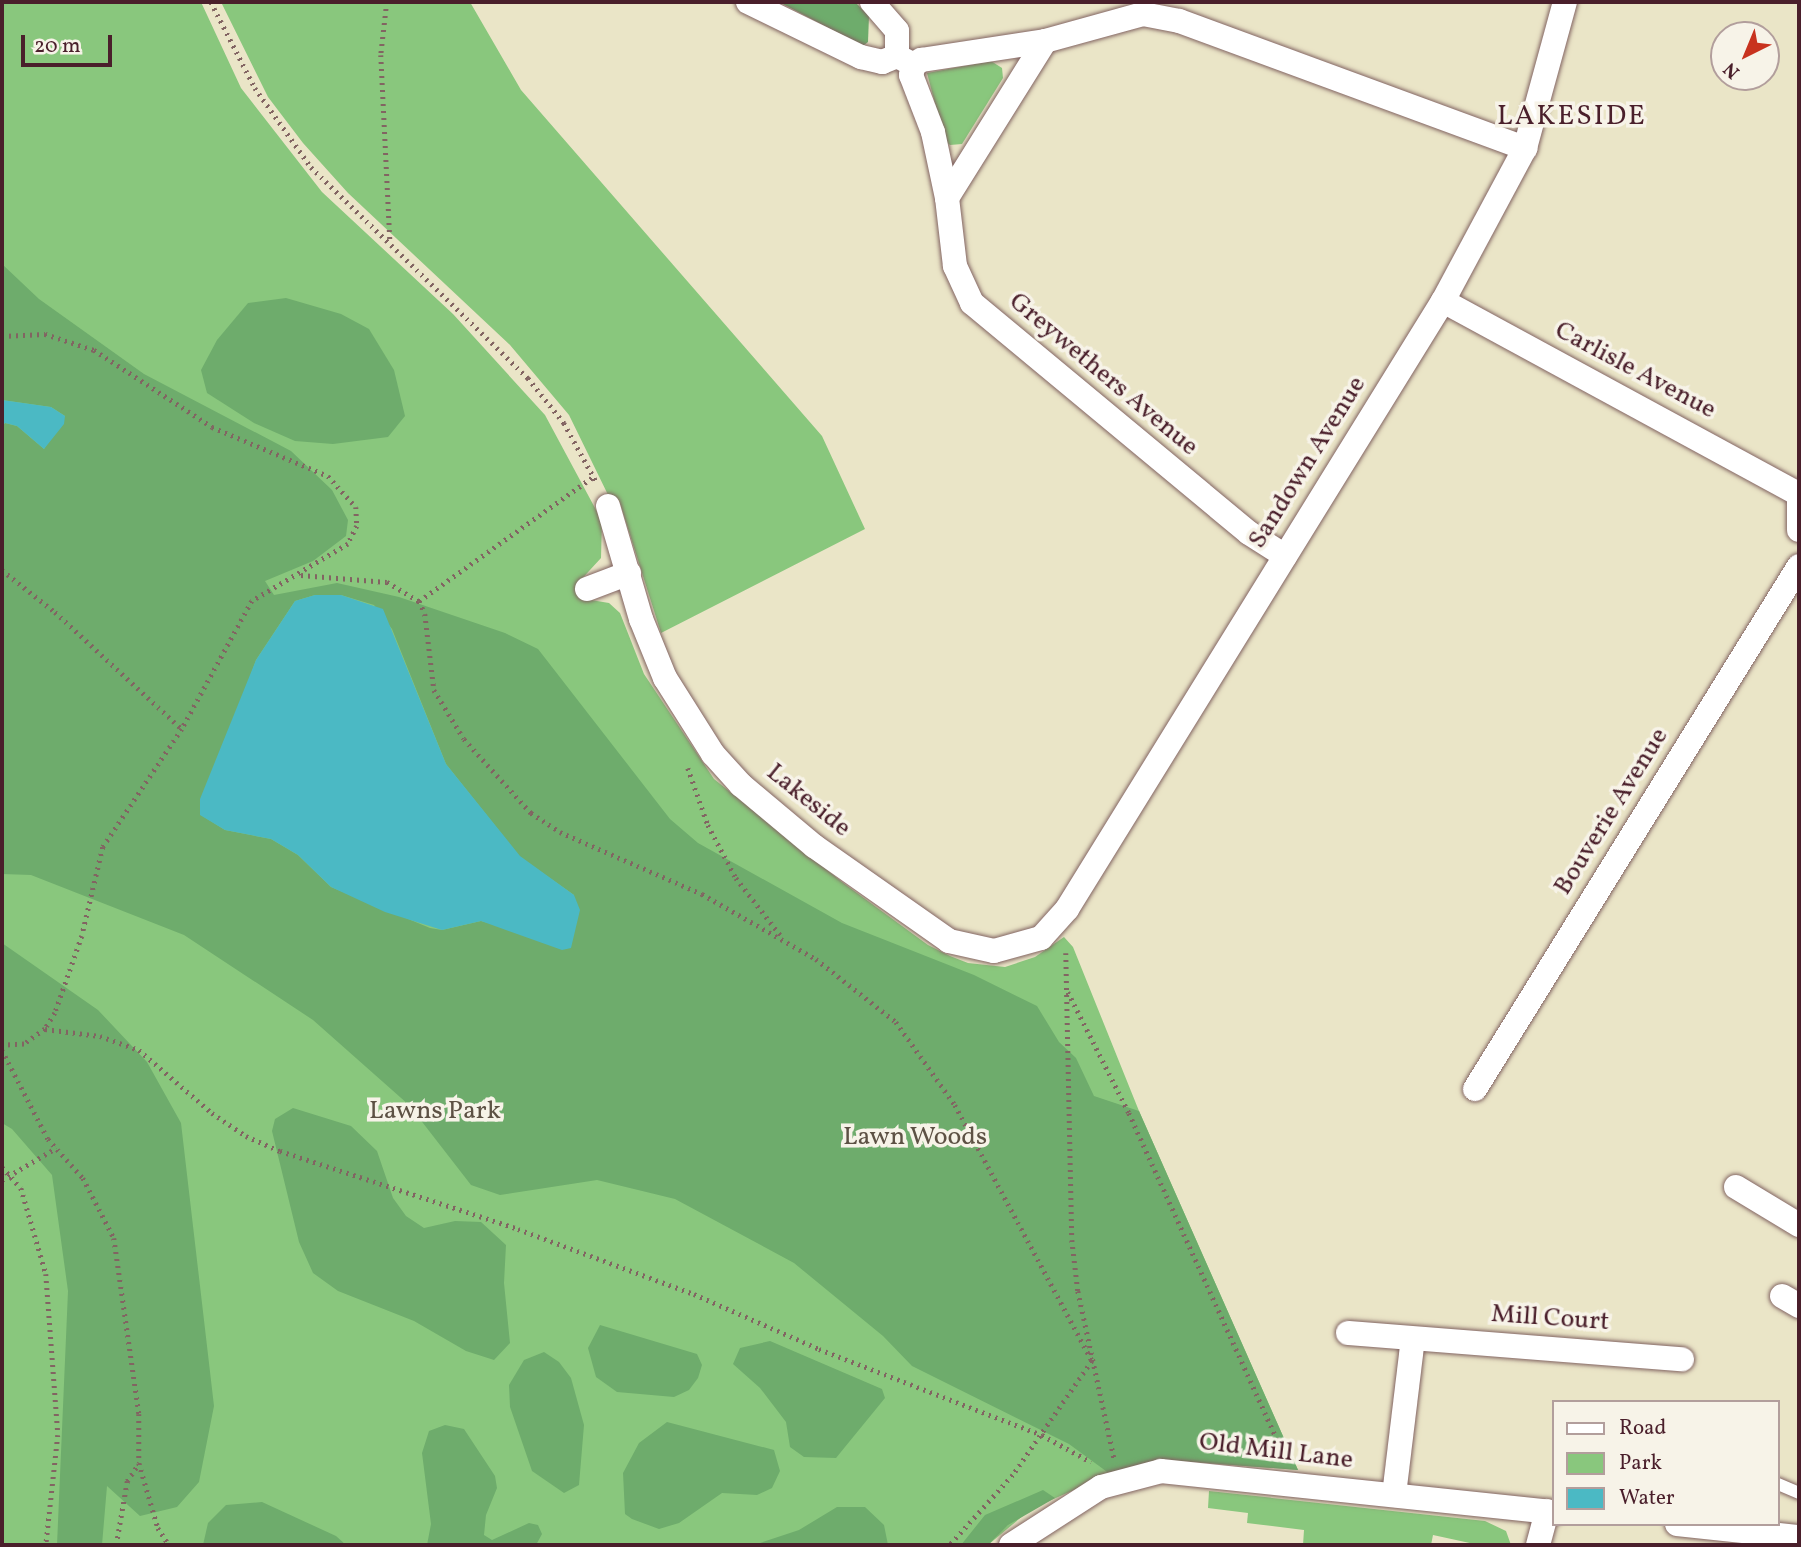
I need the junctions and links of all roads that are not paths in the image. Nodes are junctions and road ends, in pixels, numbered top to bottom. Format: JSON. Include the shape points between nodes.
{"nodes":[{"id":1,"x":748,"y":2,"type":"edge"},
{"id":2,"x":872,"y":2,"type":"edge"},
{"id":3,"x":1565,"y":2,"type":"edge"},
{"id":4,"x":1045,"y":41,"type":"junction"},
{"id":5,"x":905,"y":61,"type":"junction"},
{"id":6,"x":1525,"y":148,"type":"junction"},
{"id":7,"x":947,"y":198,"type":"junction"},
{"id":8,"x":1443,"y":301,"type":"junction"},
{"id":9,"x":1799,"y":496,"type":"edge"},
{"id":10,"x":608,"y":506,"type":"road end"},
{"id":11,"x":1799,"y":530,"type":"edge"},
{"id":12,"x":1285,"y":556,"type":"junction"},
{"id":13,"x":1799,"y":566,"type":"edge"},
{"id":14,"x":629,"y":573,"type":"junction"},
{"id":15,"x":587,"y":589,"type":"dead end"},
{"id":16,"x":1050,"y":931,"type":"joint"},
{"id":17,"x":1475,"y":1089,"type":"dead end"},
{"id":18,"x":1736,"y":1187,"type":"dead end"},
{"id":19,"x":1799,"y":1225,"type":"edge"},
{"id":20,"x":1348,"y":1333,"type":"dead end"},
{"id":21,"x":1413,"y":1339,"type":"junction"},
{"id":22,"x":1682,"y":1359,"type":"dead end"},
{"id":23,"x":1780,"y":1485,"type":"edge"},
{"id":24,"x":1799,"y":1493,"type":"edge"},
{"id":25,"x":1394,"y":1495,"type":"junction"},
{"id":26,"x":1551,"y":1511,"type":"edge"},
{"id":27,"x":1695,"y":1526,"type":"edge"},
{"id":28,"x":1799,"y":1537,"type":"edge"},
{"id":29,"x":1011,"y":1545,"type":"edge"},
{"id":30,"x":1538,"y":1545,"type":"edge"}],
"edges":[{"from":1,"to":5,"type":"street","via":[[861,57]]},
{"from":2,"to":5,"type":"street","name":"Greywethers Avenue","via":[[897,31]]},
{"from":3,"to":6,"type":"street","name":"Sandown Avenue"},
{"from":4,"to":5,"type":"street"},
{"from":4,"to":6,"type":"street","via":[[1123,18],[1161,16]]},
{"from":4,"to":7,"type":"street"},
{"from":5,"to":7,"type":"street","name":"Greywethers Avenue","via":[[933,132]]},
{"from":6,"to":8,"type":"street","name":"Sandown Avenue"},
{"from":7,"to":12,"type":"street","name":"Greywethers Avenue","via":[[955,266],[972,303],[1249,533]]},
{"from":8,"to":9,"type":"street","name":"Carlisle Avenue"},
{"from":8,"to":12,"type":"street","name":"Sandown Avenue"},
{"from":9,"to":11,"type":"street","name":"Carlisle Avenue"},
{"from":10,"to":14,"type":"street","name":"Lakeside"},
{"from":12,"to":16,"type":"street","name":"Sandown Avenue"},
{"from":13,"to":17,"type":"street","name":"Bouverie Avenue"},
{"from":14,"to":15,"type":"street"},
{"from":14,"to":16,"type":"street","name":"Lakeside","via":[[653,650],[686,715],[713,754],[769,811],[949,941],[994,951],[1030,943]]},
{"from":18,"to":19,"type":"street"},
{"from":20,"to":21,"type":"street","name":"Mill Court"},
{"from":21,"to":22,"type":"street","name":"Mill Court"},
{"from":21,"to":25,"type":"street"},
{"from":23,"to":24,"type":"lane"},
{"from":25,"to":26,"type":"street","name":"Old Mill Lane"},
{"from":25,"to":29,"type":"street","name":"Old Mill Lane","via":[[1182,1471],[1119,1479],[1072,1503]]},
{"from":26,"to":30,"type":"street"},
{"from":27,"to":28,"type":"street"}]}
